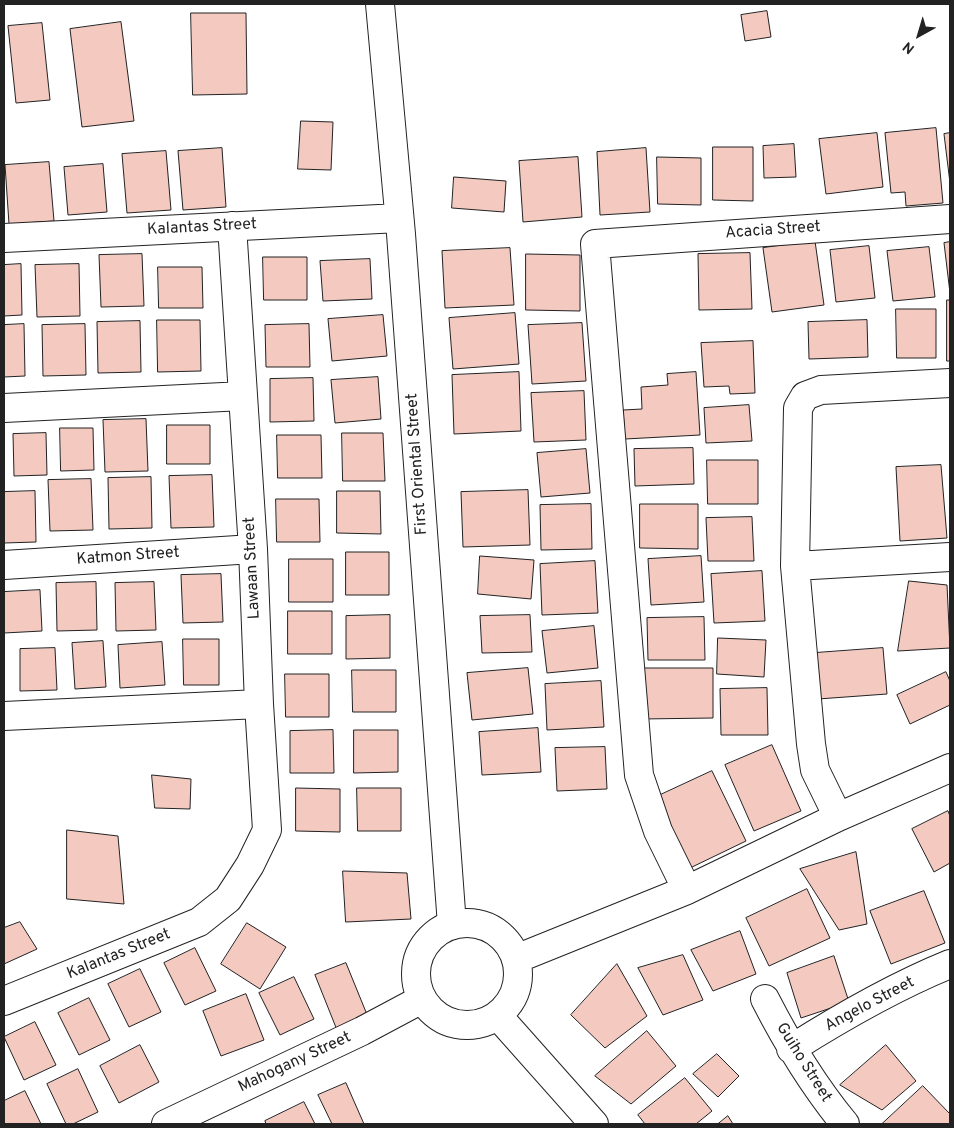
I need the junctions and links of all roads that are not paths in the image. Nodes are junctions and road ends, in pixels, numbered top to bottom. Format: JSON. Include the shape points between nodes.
{"nodes":[{"id":1,"x":380,"y":4,"type":"edge"},
{"id":2,"x":399,"y":218,"type":"junction"},
{"id":3,"x":950,"y":219,"type":"edge"},
{"id":4,"x":232,"y":226,"type":"junction"},
{"id":5,"x":4,"y":238,"type":"edge"},
{"id":6,"x":950,"y":382,"type":"edge"},
{"id":7,"x":243,"y":396,"type":"junction"},
{"id":8,"x":4,"y":408,"type":"edge"},
{"id":9,"x":253,"y":549,"type":"junction"},
{"id":10,"x":950,"y":557,"type":"edge"},
{"id":11,"x":4,"y":565,"type":"edge"},
{"id":12,"x":795,"y":566,"type":"junction"},
{"id":13,"x":259,"y":704,"type":"junction"},
{"id":14,"x":4,"y":716,"type":"edge"},
{"id":15,"x":950,"y":768,"type":"edge"},
{"id":16,"x":838,"y":816,"type":"junction"},
{"id":17,"x":687,"y":890,"type":"junction"},
{"id":18,"x":228,"y":899,"type":"joint"},
{"id":19,"x":452,"y":925,"type":"junction"},
{"id":20,"x":516,"y":959,"type":"junction"},
{"id":21,"x":947,"y":973,"type":"edge"},
{"id":22,"x":422,"y":999,"type":"junction"},
{"id":23,"x":765,"y":999,"type":"dead end"},
{"id":24,"x":4,"y":1001,"type":"edge"},
{"id":25,"x":498,"y":1016,"type":"junction"},
{"id":26,"x":791,"y":1049,"type":"junction"},
{"id":27,"x":166,"y":1124,"type":"edge"},
{"id":28,"x":594,"y":1124,"type":"edge"},
{"id":29,"x":845,"y":1124,"type":"edge"}],
"edges":[{"from":1,"to":2,"type":"street","name":"First Oriental Street"},
{"from":2,"to":4,"type":"street","name":"Kalantas Street"},
{"from":2,"to":19,"type":"street","name":"First Oriental Street"},
{"from":3,"to":17,"type":"street","name":"Acacia Street","via":[[595,244],[639,775],[658,831]]},
{"from":4,"to":5,"type":"street","name":"Kalantas Street"},
{"from":4,"to":7,"type":"street","name":"Lawaan Street"},
{"from":6,"to":12,"type":"street","via":[[821,390],[806,396],[798,408]]},
{"from":7,"to":8,"type":"street"},
{"from":7,"to":9,"type":"street","name":"Lawaan Street"},
{"from":9,"to":11,"type":"street","name":"Katmon Street"},
{"from":9,"to":13,"type":"street","name":"Lawaan Street"},
{"from":10,"to":12,"type":"street"},
{"from":12,"to":16,"type":"street","via":[[811,744],[816,770]]},
{"from":13,"to":14,"type":"street"},
{"from":13,"to":18,"type":"street","name":"Lawaan Street","via":[[267,830]]},
{"from":15,"to":16,"type":"street"},
{"from":16,"to":17,"type":"street"},
{"from":17,"to":20,"type":"street"},
{"from":18,"to":24,"type":"street","name":"Kalantas Street","via":[[199,922]]},
{"from":19,"to":20,"type":"street","via":[[472,922],[491,929],[507,942]]},
{"from":19,"to":22,"type":"street","via":[[436,932],[424,947],[417,964],[416,982]]},
{"from":20,"to":25,"type":"street","via":[[519,974],[517,990]]},
{"from":21,"to":26,"type":"street","name":"Angelo Street","via":[[828,1026]]},
{"from":22,"to":25,"type":"street","via":[[440,1017],[465,1026]]},
{"from":22,"to":27,"type":"street","name":"Mahogany Street"},
{"from":23,"to":26,"type":"street","name":"Guiho Street"},
{"from":25,"to":28,"type":"street"},
{"from":26,"to":29,"type":"street","name":"Guiho Street"}]}
